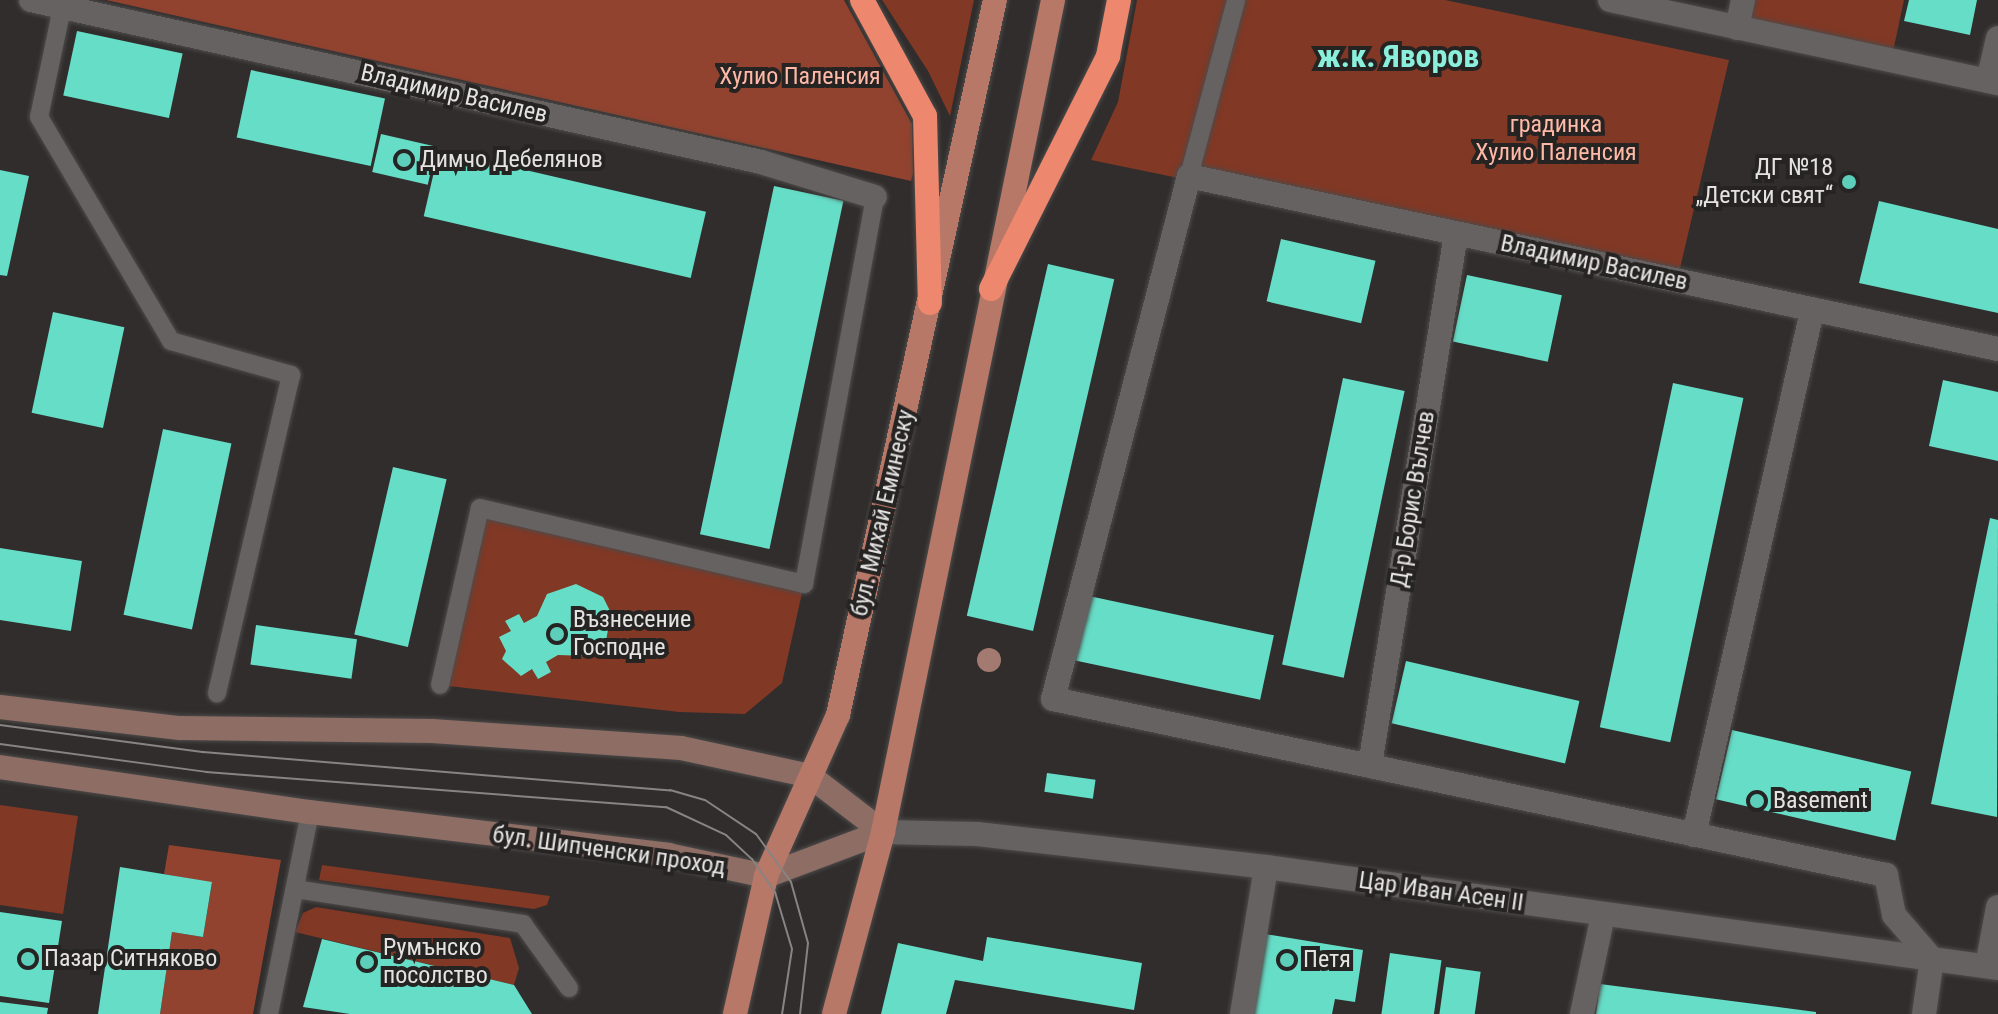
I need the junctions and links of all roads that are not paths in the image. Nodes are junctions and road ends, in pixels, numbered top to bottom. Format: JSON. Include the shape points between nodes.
{"nodes":[{"id":1,"x":31,"y":0,"type":"edge"},
{"id":2,"x":862,"y":0,"type":"edge"},
{"id":3,"x":995,"y":0,"type":"edge"},
{"id":4,"x":1053,"y":0,"type":"edge"},
{"id":5,"x":1119,"y":0,"type":"edge"},
{"id":6,"x":1236,"y":0,"type":"edge"},
{"id":7,"x":1610,"y":0,"type":"edge"},
{"id":8,"x":1743,"y":0,"type":"edge"},
{"id":9,"x":62,"y":8,"type":"junction"},
{"id":10,"x":1737,"y":28,"type":"junction"},
{"id":11,"x":1998,"y":38,"type":"edge"},
{"id":12,"x":1993,"y":82,"type":"edge"},
{"id":13,"x":1189,"y":176,"type":"junction"},
{"id":14,"x":875,"y":197,"type":"joint"},
{"id":15,"x":1456,"y":234,"type":"junction"},
{"id":16,"x":991,"y":289,"type":"junction"},
{"id":17,"x":930,"y":303,"type":"junction"},
{"id":18,"x":1812,"y":311,"type":"junction"},
{"id":19,"x":1998,"y":349,"type":"edge"},
{"id":20,"x":440,"y":685,"type":"dead end"},
{"id":21,"x":217,"y":694,"type":"dead end"},
{"id":22,"x":0,"y":707,"type":"edge"},
{"id":23,"x":1370,"y":765,"type":"junction"},
{"id":24,"x":0,"y":767,"type":"edge"},
{"id":25,"x":810,"y":776,"type":"junction"},
{"id":26,"x":310,"y":812,"type":"junction"},
{"id":27,"x":883,"y":832,"type":"junction"},
{"id":28,"x":1694,"y":835,"type":"junction"},
{"id":29,"x":1266,"y":867,"type":"junction"},
{"id":30,"x":766,"y":876,"type":"junction"},
{"id":31,"x":295,"y":889,"type":"junction"},
{"id":32,"x":1998,"y":907,"type":"edge"},
{"id":33,"x":1603,"y":915,"type":"junction"},
{"id":34,"x":1932,"y":959,"type":"junction"},
{"id":35,"x":1992,"y":967,"type":"edge"},
{"id":36,"x":569,"y":988,"type":"dead end"},
{"id":37,"x":269,"y":1014,"type":"edge"},
{"id":38,"x":735,"y":1014,"type":"edge"},
{"id":39,"x":834,"y":1014,"type":"edge"},
{"id":40,"x":1242,"y":1014,"type":"edge"},
{"id":41,"x":1582,"y":1014,"type":"edge"},
{"id":42,"x":1924,"y":1014,"type":"edge"}],
"edges":[{"from":1,"to":9,"type":"street","name":"Владимир Василев"},
{"from":2,"to":17,"type":"highway","via":[[925,116]]},
{"from":3,"to":17,"type":"main road","name":"бул. Михай Еминеску"},
{"from":4,"to":16,"type":"main road"},
{"from":5,"to":16,"type":"highway","via":[[1108,56]]},
{"from":6,"to":13,"type":"lane"},
{"from":7,"to":10,"type":"street"},
{"from":8,"to":10,"type":"street"},
{"from":9,"to":14,"type":"street","name":"Владимир Василев","via":[[761,162]]},
{"from":9,"to":21,"type":"lane","via":[[39,117],[171,341],[291,375]]},
{"from":10,"to":12,"type":"street"},
{"from":11,"to":12,"type":"street"},
{"from":13,"to":15,"type":"street","name":"Владимир Василев"},
{"from":13,"to":23,"type":"street","via":[[1053,699]]},
{"from":14,"to":20,"type":"lane","via":[[804,584],[480,508]]},
{"from":15,"to":18,"type":"street","name":"Владимир Василев"},
{"from":15,"to":23,"type":"street","name":"Д-р Борис Вълчев"},
{"from":16,"to":27,"type":"main road"},
{"from":17,"to":25,"type":"main road","name":"бул. Михай Еминеску","via":[[838,715]]},
{"from":18,"to":19,"type":"street","name":"Владимир Василев"},
{"from":18,"to":28,"type":"street"},
{"from":22,"to":25,"type":"main road","via":[[180,728],[432,731],[681,748]]},
{"from":23,"to":28,"type":"street"},
{"from":24,"to":26,"type":"main road","name":"бул. Шипченски проход"},
{"from":25,"to":27,"type":"main road"},
{"from":25,"to":30,"type":"main road","name":"бул. Михай Еминеску"},
{"from":26,"to":30,"type":"main road","name":"бул. Шипченски проход","via":[[668,855]]},
{"from":26,"to":31,"type":"lane"},
{"from":27,"to":29,"type":"street","name":"Цар Иван Асен II","via":[[977,834]]},
{"from":27,"to":30,"type":"main road"},
{"from":27,"to":39,"type":"main road"},
{"from":28,"to":34,"type":"street","via":[[1886,875],[1894,915]]},
{"from":29,"to":33,"type":"street","name":"Цар Иван Асен II"},
{"from":29,"to":40,"type":"street"},
{"from":30,"to":38,"type":"main road","name":"бул. Михай Еминеску"},
{"from":31,"to":36,"type":"lane","via":[[523,924]]},
{"from":31,"to":37,"type":"lane"},
{"from":32,"to":35,"type":"street"},
{"from":33,"to":34,"type":"street","name":"Цар Иван Асен II"},
{"from":33,"to":41,"type":"street"},
{"from":34,"to":35,"type":"street","name":"Цар Иван Асен II"},
{"from":34,"to":42,"type":"street"}]}
